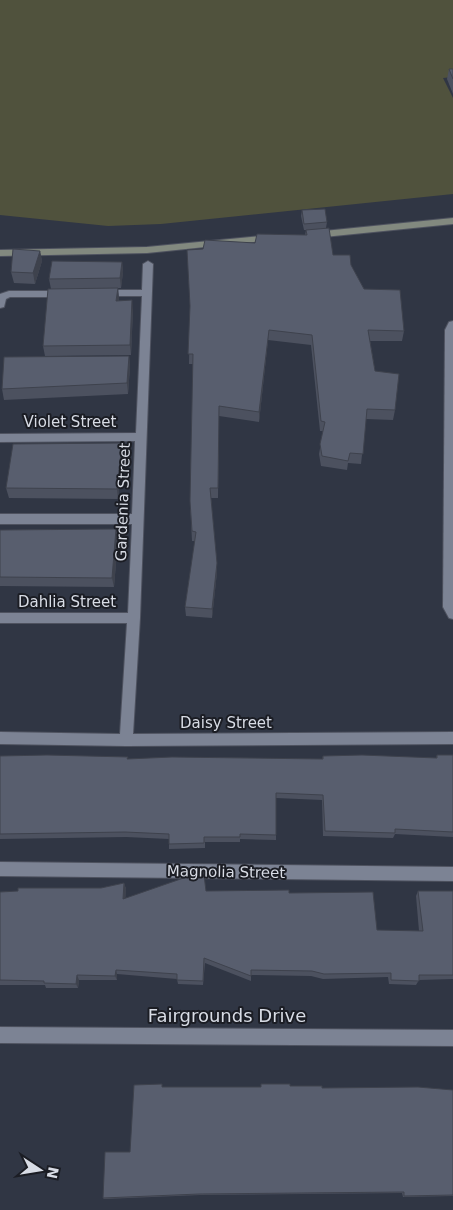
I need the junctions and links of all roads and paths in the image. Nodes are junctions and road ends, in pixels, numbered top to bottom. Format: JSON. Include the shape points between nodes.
{"nodes":[{"id":1,"x":453,"y":222,"type":"edge"},
{"id":2,"x":302,"y":236,"type":"edge"},
{"id":3,"x":283,"y":237,"type":"edge"},
{"id":4,"x":0,"y":253,"type":"edge"},
{"id":5,"x":148,"y":264,"type":"dead end"},
{"id":6,"x":97,"y":293,"type":"edge"},
{"id":7,"x":146,"y":293,"type":"junction"},
{"id":8,"x":78,"y":294,"type":"edge"},
{"id":9,"x":0,"y":305,"type":"edge"},
{"id":10,"x":453,"y":324,"type":"edge"},
{"id":11,"x":141,"y":437,"type":"junction"},
{"id":12,"x":0,"y":438,"type":"edge"},
{"id":13,"x":0,"y":519,"type":"edge"},
{"id":14,"x":138,"y":519,"type":"junction"},
{"id":15,"x":453,"y":614,"type":"edge"},
{"id":16,"x":0,"y":618,"type":"edge"},
{"id":17,"x":134,"y":618,"type":"junction"},
{"id":18,"x":0,"y":738,"type":"edge"},
{"id":19,"x":453,"y":738,"type":"edge"},
{"id":20,"x":126,"y":740,"type":"junction"},
{"id":21,"x":0,"y":869,"type":"edge"},
{"id":22,"x":453,"y":874,"type":"edge"},
{"id":23,"x":0,"y":1035,"type":"edge"},
{"id":24,"x":453,"y":1038,"type":"edge"}],
"edges":[{"from":1,"to":2,"type":"street"},
{"from":3,"to":4,"type":"street","via":[[147,250]]},
{"from":5,"to":7,"type":"street","name":"Gardenia Street"},
{"from":6,"to":7,"type":"street"},
{"from":7,"to":11,"type":"street","name":"Gardenia Street","via":[[139,361]]},
{"from":8,"to":9,"type":"street","via":[[8,294],[2,297]]},
{"from":10,"to":15,"type":"street","via":[[450,330],[449,607]]},
{"from":11,"to":12,"type":"street","name":"Violet Street"},
{"from":11,"to":14,"type":"street","name":"Gardenia Street"},
{"from":13,"to":14,"type":"street"},
{"from":14,"to":17,"type":"street","name":"Gardenia Street"},
{"from":16,"to":17,"type":"street","name":"Dahlia Street"},
{"from":17,"to":20,"type":"street","name":"Gardenia Street"},
{"from":18,"to":20,"type":"street","name":"Daisy Street"},
{"from":19,"to":20,"type":"street","name":"Daisy Street"},
{"from":21,"to":22,"type":"street","name":"Magnolia Street"},
{"from":23,"to":24,"type":"street","name":"Fairgrounds Drive"}]}
